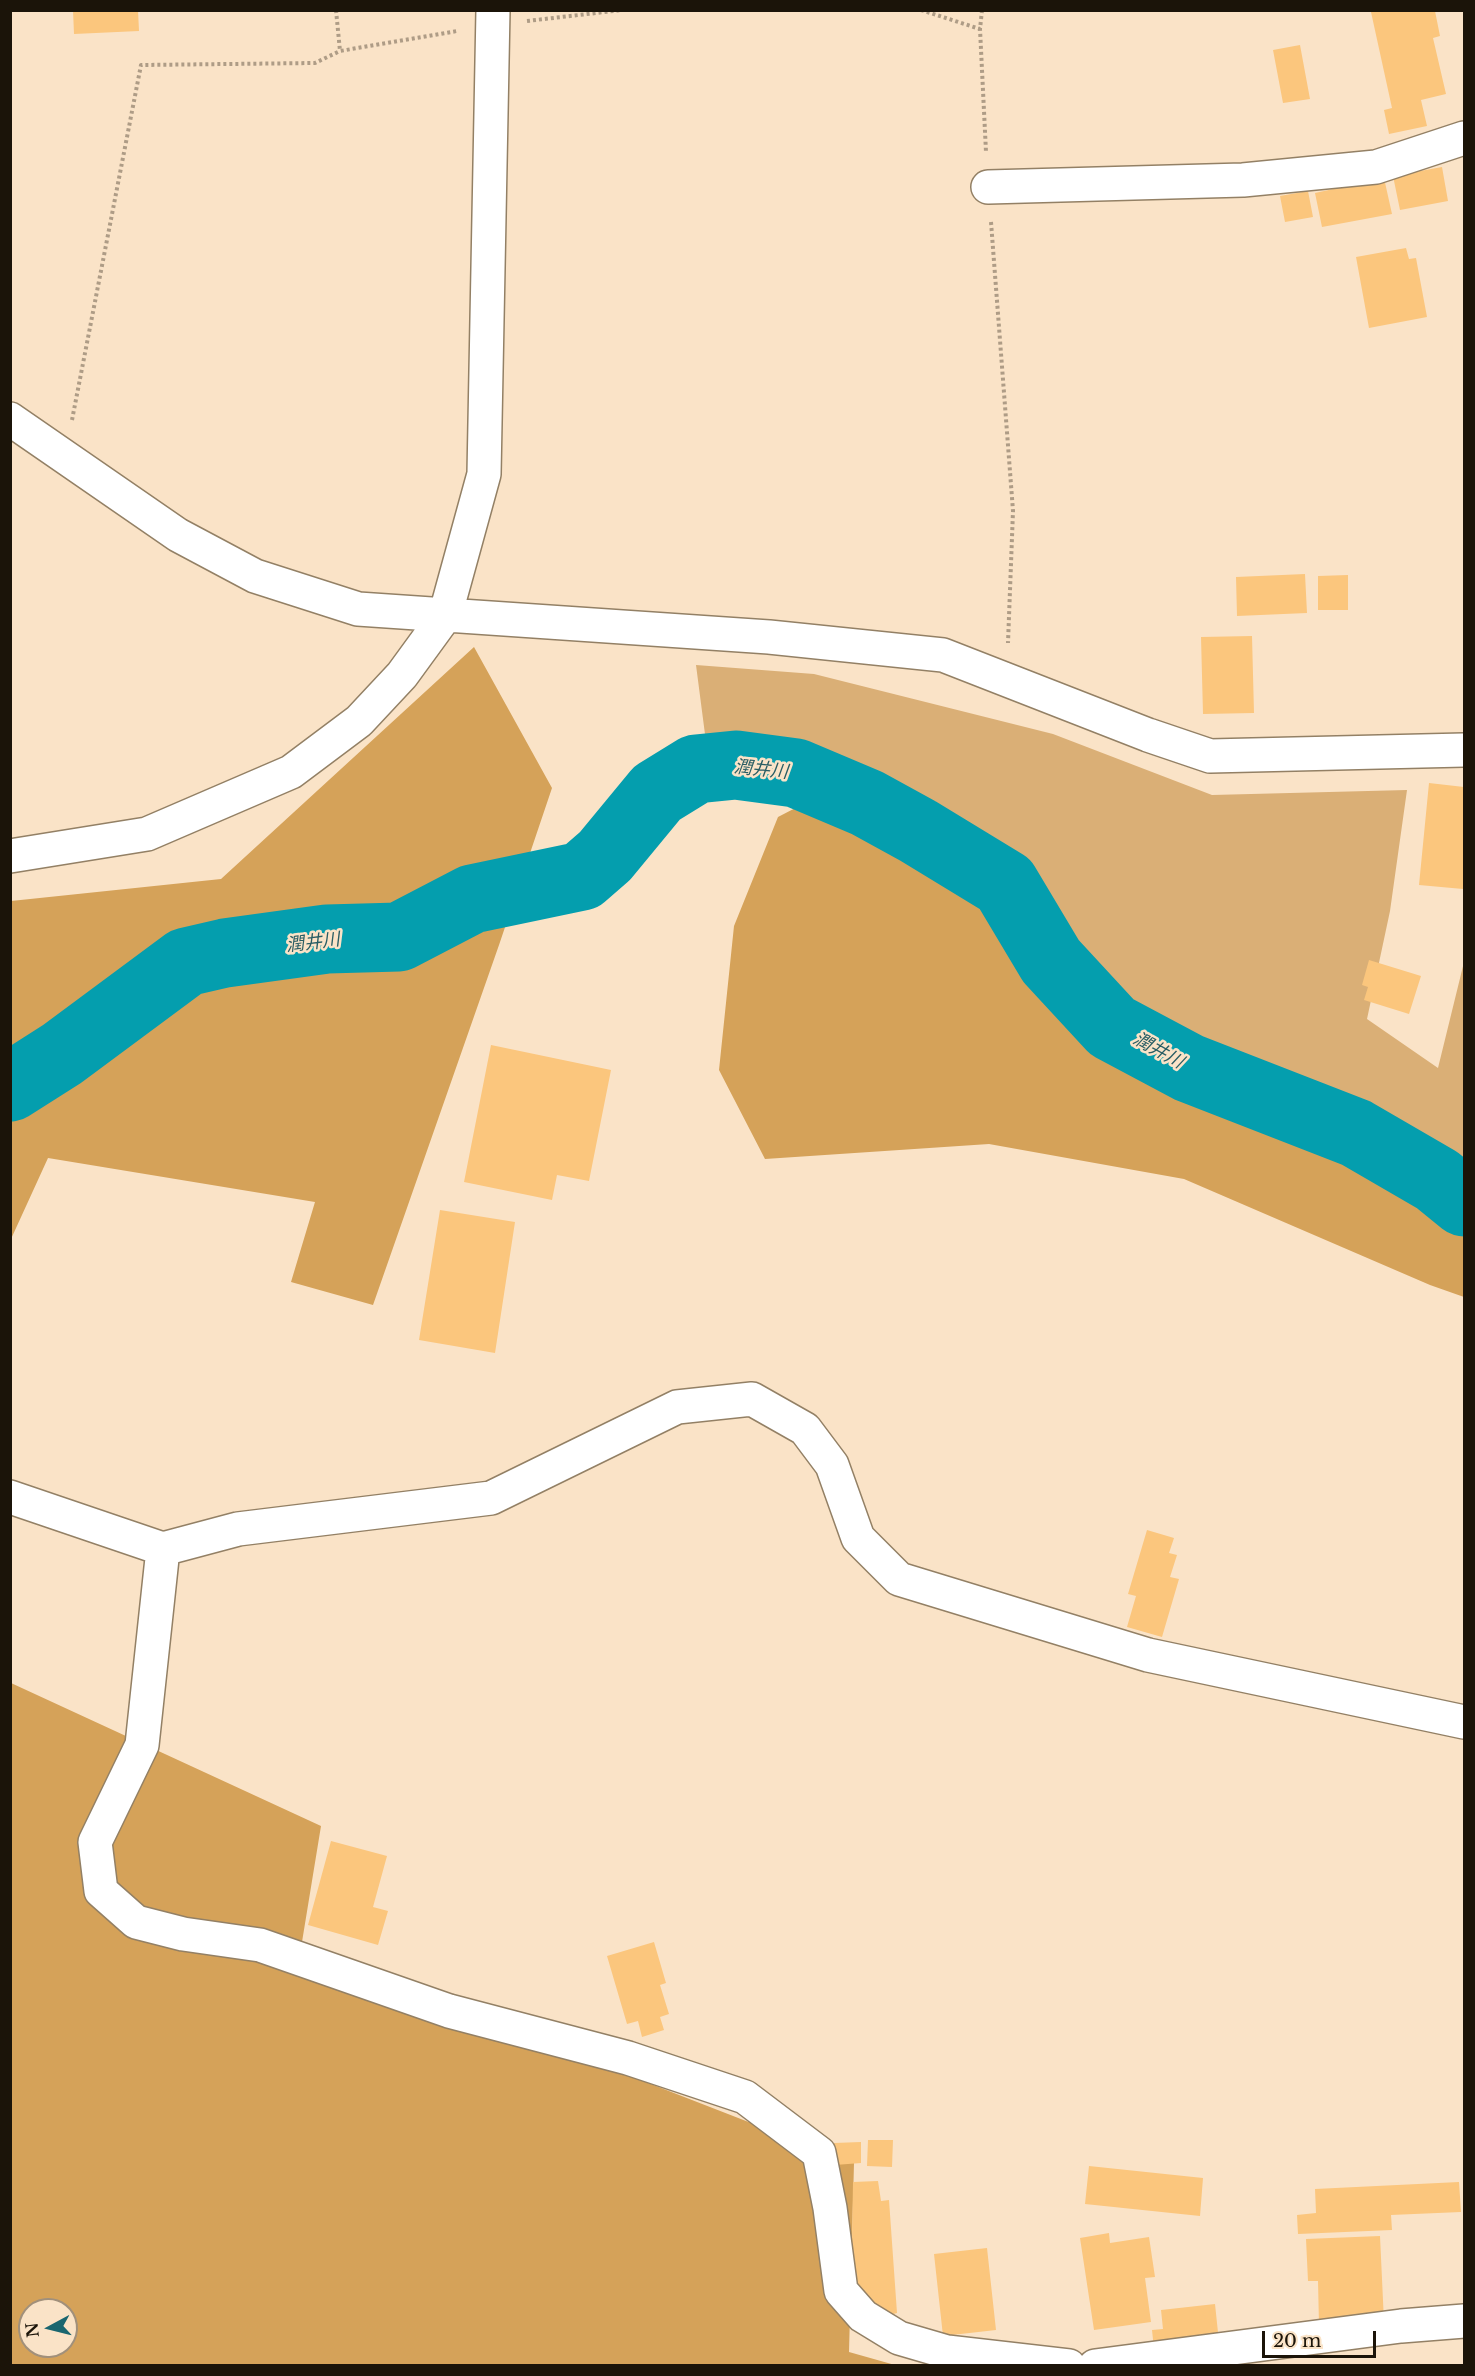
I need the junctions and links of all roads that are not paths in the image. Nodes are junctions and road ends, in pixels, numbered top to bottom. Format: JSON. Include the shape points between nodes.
{"nodes":[{"id":1,"x":493,"y":10,"type":"edge"},
{"id":2,"x":1464,"y":139,"type":"edge"},
{"id":3,"x":988,"y":187,"type":"road end"},
{"id":4,"x":10,"y":418,"type":"edge"},
{"id":5,"x":445,"y":616,"type":"junction"},
{"id":6,"x":1464,"y":750,"type":"edge"},
{"id":7,"x":10,"y":856,"type":"edge"},
{"id":8,"x":10,"y":1497,"type":"edge"},
{"id":9,"x":163,"y":1549,"type":"junction"},
{"id":10,"x":1464,"y":1722,"type":"edge"},
{"id":11,"x":1464,"y":2321,"type":"edge"},
{"id":12,"x":1069,"y":2366,"type":"edge"},
{"id":13,"x":1095,"y":2366,"type":"edge"}],
"edges":[{"from":1,"to":5,"type":"street","via":[[484,474]]},
{"from":2,"to":3,"type":"street","via":[[1376,167],[1243,180]]},
{"from":4,"to":5,"type":"street","via":[[178,535],[255,576],[358,609]]},
{"from":5,"to":6,"type":"street","via":[[769,637],[943,655],[1210,756]]},
{"from":5,"to":7,"type":"street","via":[[402,675],[359,721],[291,772],[147,834]]},
{"from":8,"to":9,"type":"street"},
{"from":9,"to":10,"type":"street","via":[[238,1529],[491,1498],[676,1407],[752,1399],[805,1429],[832,1465],[858,1538],[899,1579],[1149,1655]]},
{"from":9,"to":12,"type":"street","via":[[142,1745],[94,1842],[101,1891],[136,1922],[183,1934],[260,1945],[449,2011],[628,2058],[745,2097],[819,2154],[841,2290],[864,2316],[899,2338],[947,2352]]},
{"from":11,"to":13,"type":"street"}]}
